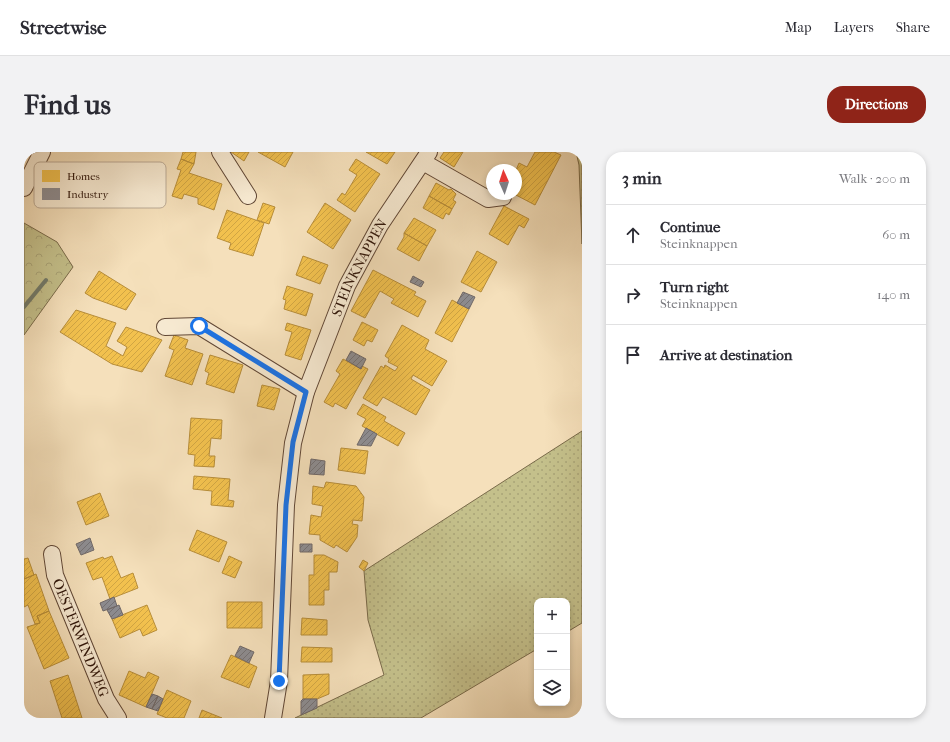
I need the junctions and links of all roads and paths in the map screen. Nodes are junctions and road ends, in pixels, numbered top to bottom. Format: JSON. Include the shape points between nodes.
{"nodes":[{"id":1,"x":42,"y":152,"type":"edge"},
{"id":2,"x":220,"y":152,"type":"edge"},
{"id":3,"x":426,"y":157,"type":"edge"},
{"id":4,"x":37,"y":162,"type":"edge"},
{"id":5,"x":34,"y":168,"type":"edge"},
{"id":6,"x":24,"y":188,"type":"edge"},
{"id":7,"x":248,"y":196,"type":"dead end"},
{"id":8,"x":486,"y":198,"type":"edge"},
{"id":9,"x":165,"y":327,"type":"dead end"},
{"id":10,"x":306,"y":392,"type":"junction"},
{"id":11,"x":52,"y":554,"type":"dead end"},
{"id":12,"x":118,"y":718,"type":"edge"},
{"id":13,"x":273,"y":718,"type":"edge"}],
"edges":[{"from":1,"to":4,"type":"street"},
{"from":2,"to":7,"type":"street"},
{"from":3,"to":8,"type":"street"},
{"from":3,"to":10,"type":"street","name":"STEINKNAPPEN","via":[[380,226],[347,286]]},
{"from":5,"to":6,"type":"street"},
{"from":9,"to":10,"type":"street","via":[[199,326]]},
{"from":10,"to":13,"type":"street","name":"STEINKNAPPEN","via":[[293,442],[286,505],[279,681]]},
{"from":11,"to":12,"type":"street","name":"OESTERWINDWEG","via":[[55,575],[106,699]]}]}
